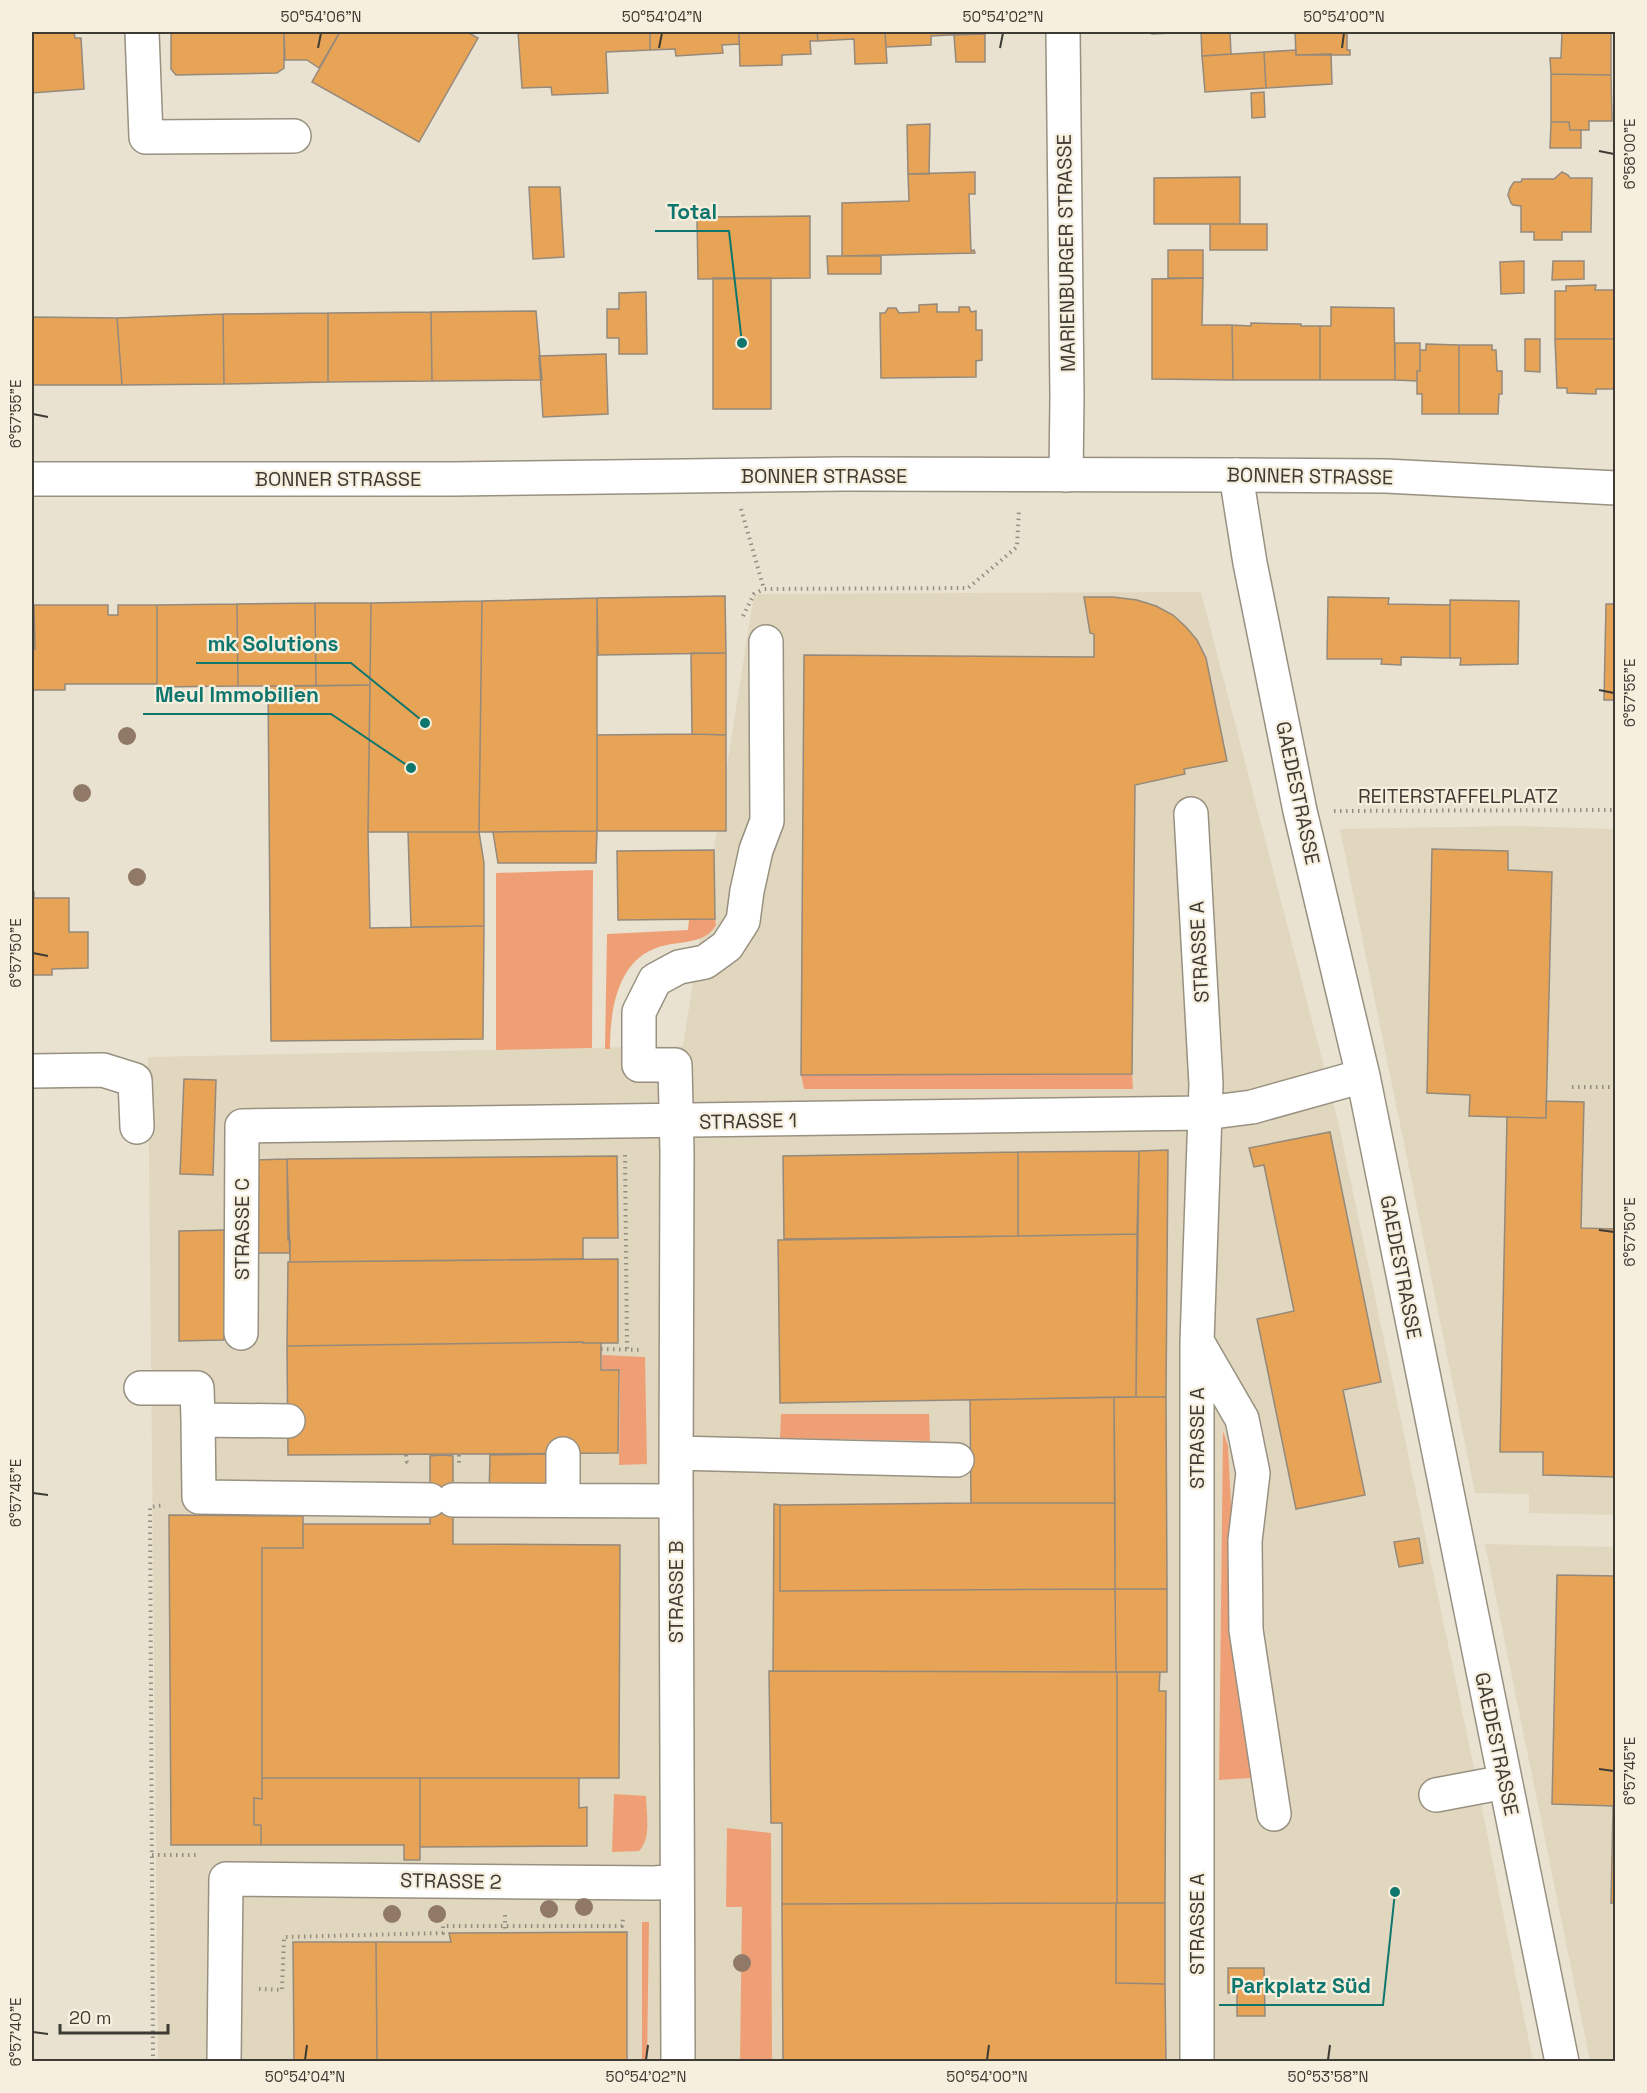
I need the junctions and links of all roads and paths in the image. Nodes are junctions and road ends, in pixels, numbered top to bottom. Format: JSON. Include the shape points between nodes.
{"nodes":[{"id":1,"x":142,"y":32,"type":"edge"},
{"id":2,"x":1063,"y":32,"type":"edge"},
{"id":3,"x":294,"y":136,"type":"dead end"},
{"id":4,"x":1236,"y":475,"type":"junction"},
{"id":5,"x":1020,"y":476,"type":"junction"},
{"id":6,"x":1066,"y":476,"type":"junction"},
{"id":7,"x":732,"y":477,"type":"junction"},
{"id":8,"x":32,"y":479,"type":"edge"},
{"id":9,"x":1616,"y":488,"type":"edge"},
{"id":10,"x":764,"y":589,"type":"junction"},
{"id":11,"x":755,"y":634,"type":"joint"},
{"id":12,"x":1616,"y":810,"type":"edge"},
{"id":13,"x":1300,"y":812,"type":"junction"},
{"id":14,"x":1191,"y":814,"type":"dead end"},
{"id":15,"x":32,"y":1071,"type":"edge"},
{"id":16,"x":1363,"y":1076,"type":"junction"},
{"id":17,"x":1572,"y":1087,"type":"dead end"},
{"id":18,"x":1616,"y":1088,"type":"edge"},
{"id":19,"x":1205,"y":1113,"type":"junction"},
{"id":20,"x":677,"y":1122,"type":"junction"},
{"id":21,"x":242,"y":1126,"type":"joint"},
{"id":22,"x":137,"y":1127,"type":"dead end"},
{"id":23,"x":241,"y":1332,"type":"dead end"},
{"id":24,"x":1197,"y":1342,"type":"junction"},
{"id":25,"x":141,"y":1388,"type":"dead end"},
{"id":26,"x":198,"y":1420,"type":"junction"},
{"id":27,"x":288,"y":1421,"type":"dead end"},
{"id":28,"x":676,"y":1453,"type":"junction"},
{"id":29,"x":562,"y":1454,"type":"dead end"},
{"id":30,"x":406,"y":1455,"type":"dead end"},
{"id":31,"x":957,"y":1460,"type":"dead end"},
{"id":32,"x":407,"y":1462,"type":"dead end"},
{"id":33,"x":563,"y":1500,"type":"junction"},
{"id":34,"x":676,"y":1501,"type":"junction"},
{"id":35,"x":162,"y":1505,"type":"dead end"},
{"id":36,"x":1505,"y":1782,"type":"junction"},
{"id":37,"x":1436,"y":1795,"type":"dead end"},
{"id":38,"x":1274,"y":1814,"type":"dead end"},
{"id":39,"x":152,"y":1855,"type":"junction"},
{"id":40,"x":192,"y":1855,"type":"dead end"},
{"id":41,"x":677,"y":1881,"type":"junction"},
{"id":42,"x":623,"y":1913,"type":"dead end"},
{"id":43,"x":251,"y":1989,"type":"dead end"},
{"id":44,"x":153,"y":2061,"type":"edge"},
{"id":45,"x":224,"y":2061,"type":"edge"},
{"id":46,"x":678,"y":2061,"type":"edge"},
{"id":47,"x":1197,"y":2061,"type":"edge"},
{"id":48,"x":1562,"y":2061,"type":"edge"}],
"edges":[{"from":1,"to":3,"type":"street","via":[[146,137]]},
{"from":2,"to":6,"type":"street","name":"MARIENBURGER STRASSE"},
{"from":4,"to":6,"type":"street","name":"BONNER STRASSE"},
{"from":4,"to":9,"type":"street","name":"BONNER STRASSE","via":[[1386,476]]},
{"from":4,"to":13,"type":"street","name":"GAEDESTRASSE"},
{"from":5,"to":6,"type":"street","name":"BONNER STRASSE"},
{"from":5,"to":7,"type":"street","name":"BONNER STRASSE"},
{"from":5,"to":10,"type":"path","via":[[1017,547],[968,588]]},
{"from":7,"to":8,"type":"street","name":"BONNER STRASSE"},
{"from":7,"to":10,"type":"path"},
{"from":10,"to":11,"type":"path","via":[[754,594],[743,614]]},
{"from":11,"to":20,"type":"street","name":"STRASSE B","via":[[767,821],[756,850],[743,921],[727,946],[705,962],[679,967],[655,980],[639,1012],[639,1065],[675,1065]]},
{"from":12,"to":13,"type":"path","name":"REITERSTAFFELPLATZ"},
{"from":13,"to":16,"type":"street","name":"GAEDESTRASSE"},
{"from":14,"to":19,"type":"street","name":"STRASSE A"},
{"from":15,"to":22,"type":"street","via":[[104,1070],[135,1080]]},
{"from":16,"to":19,"type":"street","name":"STRASSE 1","via":[[1252,1107]]},
{"from":16,"to":36,"type":"street","name":"GAEDESTRASSE"},
{"from":17,"to":18,"type":"path"},
{"from":19,"to":20,"type":"street","name":"STRASSE 1"},
{"from":19,"to":24,"type":"street","name":"STRASSE A"},
{"from":20,"to":21,"type":"street","name":"STRASSE 1"},
{"from":20,"to":28,"type":"street","name":"STRASSE B"},
{"from":21,"to":23,"type":"street","name":"STRASSE C"},
{"from":24,"to":38,"type":"street","via":[[1242,1419],[1253,1473],[1245,1541],[1246,1630]]},
{"from":24,"to":47,"type":"street","name":"STRASSE A"},
{"from":25,"to":26,"type":"street","via":[[197,1388]]},
{"from":26,"to":27,"type":"street"},
{"from":26,"to":33,"type":"street","via":[[199,1497]]},
{"from":28,"to":31,"type":"street"},
{"from":28,"to":34,"type":"street","name":"STRASSE B"},
{"from":29,"to":33,"type":"street"},
{"from":30,"to":32,"type":"path"},
{"from":33,"to":34,"type":"street"},
{"from":34,"to":41,"type":"street","name":"STRASSE B"},
{"from":35,"to":39,"type":"path","via":[[150,1507]]},
{"from":36,"to":37,"type":"street"},
{"from":36,"to":48,"type":"street","name":"GAEDESTRASSE"},
{"from":39,"to":40,"type":"path"},
{"from":39,"to":44,"type":"path"},
{"from":41,"to":45,"type":"street","name":"STRASSE 2","via":[[226,1879]]},
{"from":41,"to":46,"type":"street","name":"STRASSE B"},
{"from":42,"to":43,"type":"path","via":[[622,1926],[443,1926],[443,1933],[284,1937],[282,1990]]}]}
